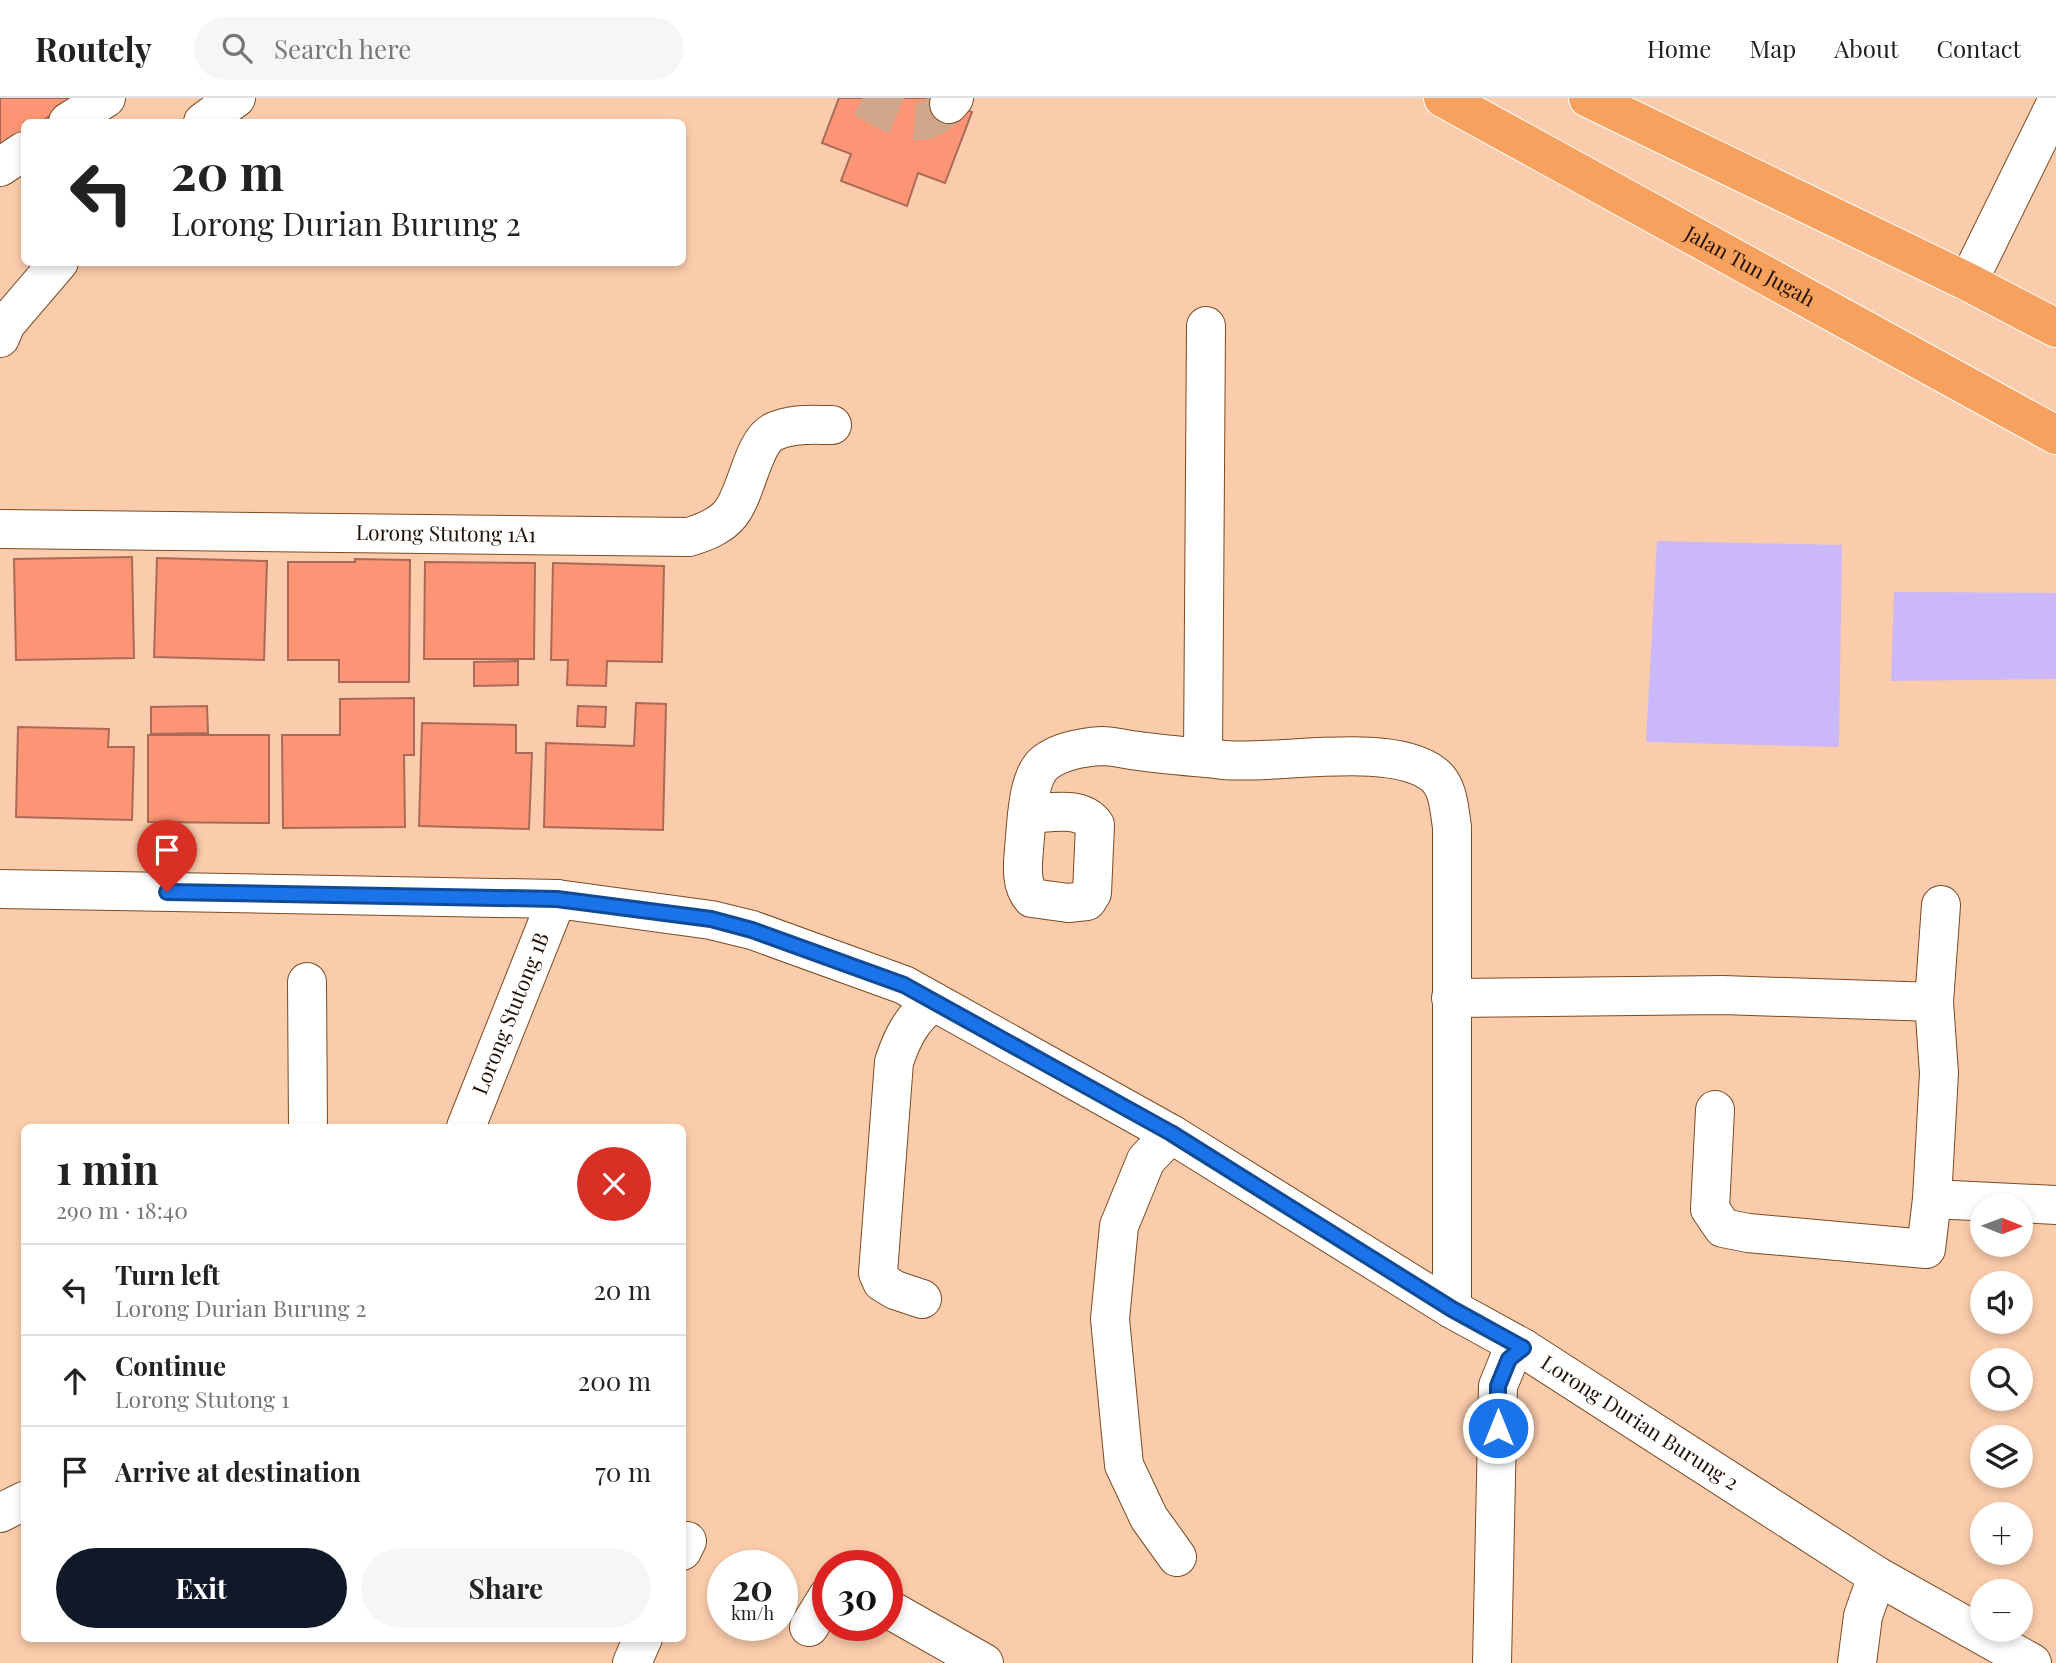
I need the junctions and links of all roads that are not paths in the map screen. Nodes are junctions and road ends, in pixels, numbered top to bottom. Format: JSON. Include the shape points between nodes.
{"nodes":[{"id":1,"x":106,"y":98,"type":"edge"},
{"id":2,"x":237,"y":98,"type":"edge"},
{"id":3,"x":1443,"y":98,"type":"edge"},
{"id":4,"x":1588,"y":98,"type":"edge"},
{"id":5,"x":2056,"y":103,"type":"edge"},
{"id":6,"x":73,"y":119,"type":"edge"},
{"id":7,"x":207,"y":119,"type":"edge"},
{"id":8,"x":251,"y":119,"type":"edge"},
{"id":9,"x":21,"y":153,"type":"edge"},
{"id":10,"x":0,"y":167,"type":"edge"},
{"id":11,"x":56,"y":266,"type":"edge"},
{"id":12,"x":1968,"y":282,"type":"junction"},
{"id":13,"x":1206,"y":326,"type":"dead end"},
{"id":14,"x":2056,"y":328,"type":"edge"},
{"id":15,"x":0,"y":338,"type":"edge"},
{"id":16,"x":832,"y":425,"type":"dead end"},
{"id":17,"x":2056,"y":435,"type":"edge"},
{"id":18,"x":0,"y":529,"type":"edge"},
{"id":19,"x":1203,"y":757,"type":"junction"},
{"id":20,"x":1027,"y":814,"type":"dead end"},
{"id":21,"x":0,"y":889,"type":"edge"},
{"id":22,"x":557,"y":899,"type":"junction"},
{"id":23,"x":1941,"y":905,"type":"dead end"},
{"id":24,"x":307,"y":982,"type":"dead end"},
{"id":25,"x":1451,"y":998,"type":"junction"},
{"id":26,"x":934,"y":1002,"type":"junction"},
{"id":27,"x":1934,"y":1002,"type":"junction"},
{"id":28,"x":1715,"y":1110,"type":"dead end"},
{"id":29,"x":309,"y":1124,"type":"edge"},
{"id":30,"x":467,"y":1124,"type":"edge"},
{"id":31,"x":1171,"y":1133,"type":"junction"},
{"id":32,"x":1932,"y":1199,"type":"junction"},
{"id":33,"x":2056,"y":1205,"type":"edge"},
{"id":34,"x":922,"y":1299,"type":"dead end"},
{"id":35,"x":1452,"y":1309,"type":"junction"},
{"id":36,"x":1523,"y":1348,"type":"junction"},
{"id":37,"x":21,"y":1502,"type":"edge"},
{"id":38,"x":0,"y":1513,"type":"edge"},
{"id":39,"x":1177,"y":1557,"type":"dead end"},
{"id":40,"x":1877,"y":1576,"type":"junction"},
{"id":41,"x":903,"y":1617,"type":"edge"},
{"id":42,"x":641,"y":1642,"type":"edge"},
{"id":43,"x":632,"y":1663,"type":"edge"},
{"id":44,"x":984,"y":1663,"type":"edge"},
{"id":45,"x":1492,"y":1663,"type":"edge"},
{"id":46,"x":1857,"y":1663,"type":"edge"},
{"id":47,"x":2032,"y":1663,"type":"edge"}],
"edges":[{"from":1,"to":6,"type":"street"},
{"from":2,"to":7,"type":"street"},
{"from":2,"to":8,"type":"street"},
{"from":3,"to":17,"type":"highway","name":"Jalan Tun Jugah"},
{"from":4,"to":12,"type":"highway"},
{"from":5,"to":12,"type":"street"},
{"from":9,"to":10,"type":"street"},
{"from":11,"to":15,"type":"street","via":[[6,324]]},
{"from":12,"to":14,"type":"highway"},
{"from":13,"to":19,"type":"street"},
{"from":16,"to":18,"type":"street","name":"Lorong Stutong 1A1","via":[[796,425],[771,433],[758,448],[731,514],[713,529],[689,537]]},
{"from":19,"to":20,"type":"street","via":[[1103,746],[1065,752],[1045,763],[1033,784]]},
{"from":19,"to":25,"type":"street","via":[[1368,757],[1410,763],[1444,784],[1452,827]]},
{"from":21,"to":22,"type":"street","name":"Lorong Durian Burung 2"},
{"from":22,"to":26,"type":"street","name":"Lorong Durian Burung 2","via":[[711,919],[752,930],[904,985]]},
{"from":22,"to":30,"type":"street","name":"Lorong Stutong 1B"},
{"from":23,"to":27,"type":"street"},
{"from":24,"to":29,"type":"street"},
{"from":25,"to":27,"type":"street","via":[[1723,995]]},
{"from":25,"to":35,"type":"street"},
{"from":26,"to":31,"type":"street","name":"Lorong Durian Burung 2"},
{"from":26,"to":34,"type":"street","via":[[912,1023],[894,1062],[878,1273],[882,1282],[895,1290]]},
{"from":27,"to":32,"type":"street","via":[[1939,1073]]},
{"from":28,"to":32,"type":"street","via":[[1710,1209],[1724,1228],[1926,1249]]},
{"from":31,"to":35,"type":"street","name":"Lorong Durian Burung 2"},
{"from":31,"to":39,"type":"street","via":[[1146,1160],[1119,1226],[1110,1318],[1124,1465],[1149,1518]]},
{"from":32,"to":33,"type":"street"},
{"from":35,"to":36,"type":"street","name":"Lorong Durian Burung 2"},
{"from":36,"to":40,"type":"street","name":"Lorong Durian Burung 2"},
{"from":36,"to":45,"type":"street","via":[[1509,1359],[1498,1386]]},
{"from":37,"to":38,"type":"street"},
{"from":40,"to":46,"type":"street","via":[[1863,1616]]},
{"from":40,"to":47,"type":"street","name":"Lorong Durian Burung 2"},
{"from":41,"to":44,"type":"street"},
{"from":42,"to":43,"type":"street"}]}
